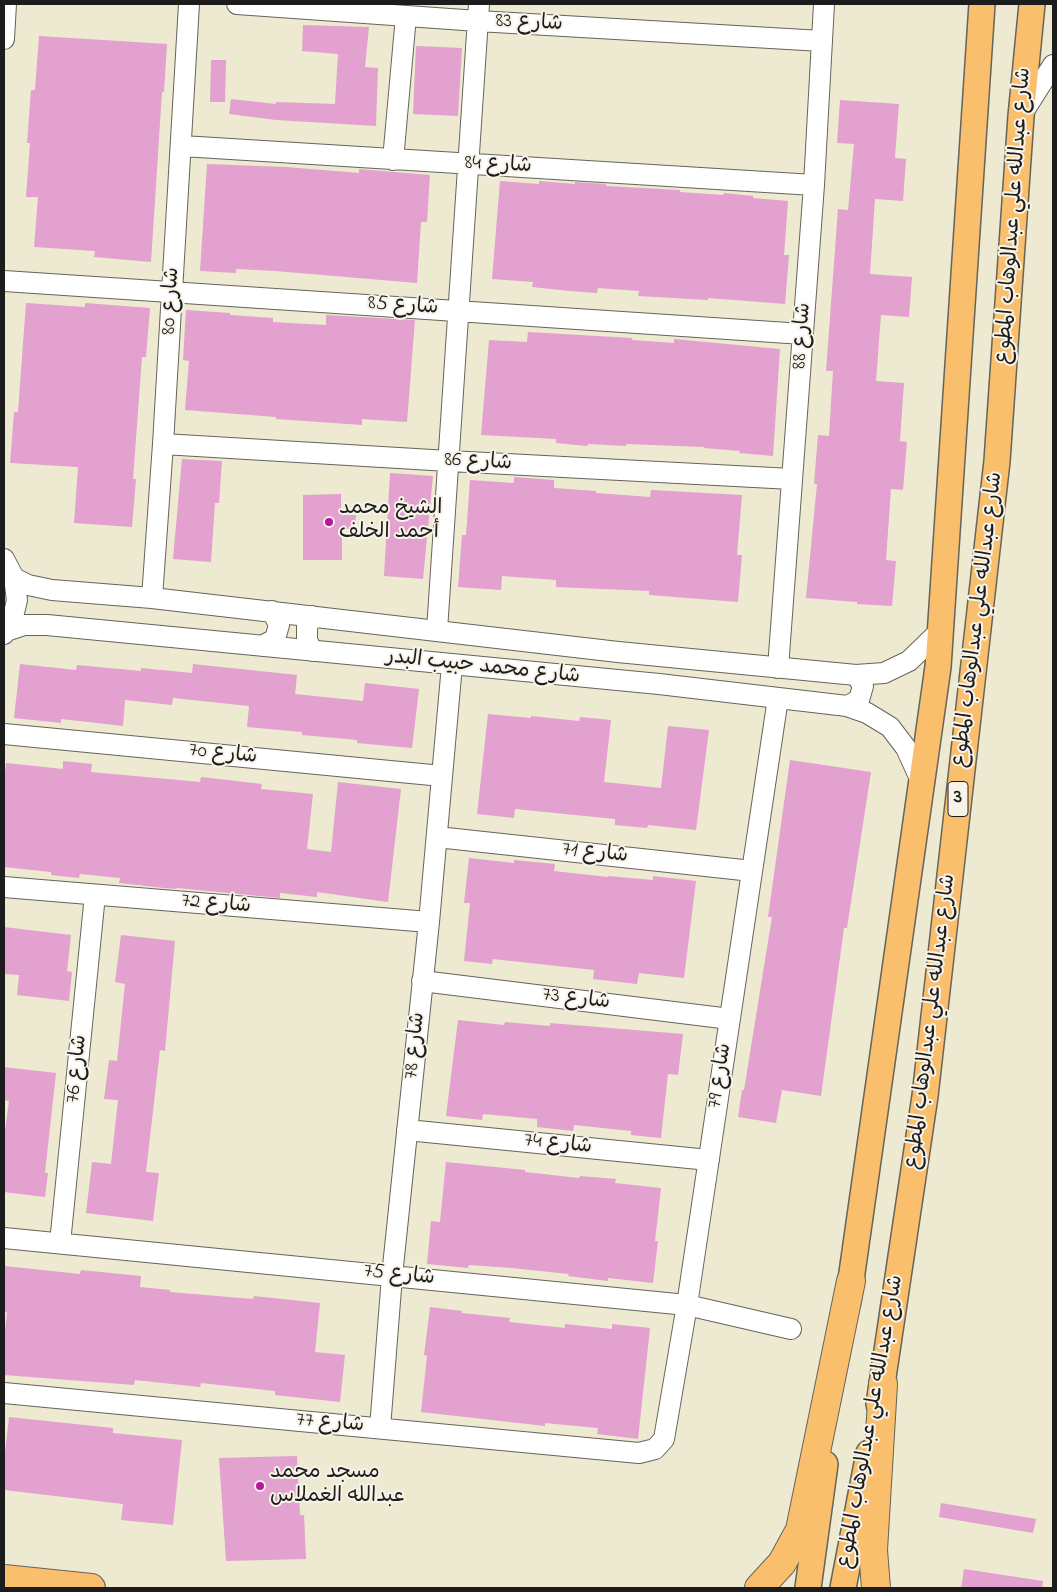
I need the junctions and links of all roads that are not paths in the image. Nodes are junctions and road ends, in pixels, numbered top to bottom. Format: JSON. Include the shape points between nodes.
{"nodes":[{"id":1,"x":6,"y":4,"type":"edge"},
{"id":2,"x":189,"y":4,"type":"edge"},
{"id":3,"x":237,"y":4,"type":"edge"},
{"id":4,"x":824,"y":4,"type":"edge"},
{"id":5,"x":982,"y":4,"type":"edge"},
{"id":6,"x":1032,"y":4,"type":"edge"},
{"id":7,"x":479,"y":12,"type":"edge"},
{"id":8,"x":406,"y":16,"type":"junction"},
{"id":9,"x":4,"y":39,"type":"edge"},
{"id":10,"x":822,"y":41,"type":"junction"},
{"id":11,"x":1053,"y":64,"type":"edge"},
{"id":12,"x":1021,"y":116,"type":"junction"},
{"id":13,"x":182,"y":146,"type":"junction"},
{"id":14,"x":393,"y":160,"type":"junction"},
{"id":15,"x":468,"y":164,"type":"junction"},
{"id":16,"x":814,"y":185,"type":"junction"},
{"id":17,"x":4,"y":281,"type":"edge"},
{"id":18,"x":172,"y":292,"type":"junction"},
{"id":19,"x":457,"y":311,"type":"junction"},
{"id":20,"x":803,"y":334,"type":"junction"},
{"id":21,"x":163,"y":444,"type":"junction"},
{"id":22,"x":449,"y":461,"type":"junction"},
{"id":23,"x":792,"y":479,"type":"junction"},
{"id":24,"x":4,"y":559,"type":"edge"},
{"id":25,"x":14,"y":578,"type":"junction"},
{"id":26,"x":152,"y":598,"type":"junction"},
{"id":27,"x":272,"y":612,"type":"junction"},
{"id":28,"x":312,"y":616,"type":"junction"},
{"id":29,"x":437,"y":630,"type":"junction"},
{"id":30,"x":941,"y":630,"type":"junction"},
{"id":31,"x":5,"y":633,"type":"edge"},
{"id":32,"x":262,"y":646,"type":"junction"},
{"id":33,"x":312,"y":651,"type":"junction"},
{"id":34,"x":618,"y":652,"type":"junction"},
{"id":35,"x":665,"y":655,"type":"junction"},
{"id":36,"x":452,"y":665,"type":"junction"},
{"id":37,"x":778,"y":668,"type":"junction"},
{"id":38,"x":856,"y":674,"type":"junction"},
{"id":39,"x":613,"y":681,"type":"junction"},
{"id":40,"x":659,"y":684,"type":"junction"},
{"id":41,"x":778,"y":698,"type":"junction"},
{"id":42,"x":848,"y":706,"type":"junction"},
{"id":43,"x":4,"y":734,"type":"edge"},
{"id":44,"x":442,"y":776,"type":"junction"},
{"id":45,"x":922,"y":783,"type":"junction"},
{"id":46,"x":437,"y":837,"type":"junction"},
{"id":47,"x":752,"y":871,"type":"junction"},
{"id":48,"x":4,"y":887,"type":"edge"},
{"id":49,"x":95,"y":895,"type":"junction"},
{"id":50,"x":429,"y":922,"type":"junction"},
{"id":51,"x":422,"y":981,"type":"junction"},
{"id":52,"x":730,"y":1019,"type":"junction"},
{"id":53,"x":407,"y":1130,"type":"junction"},
{"id":54,"x":708,"y":1160,"type":"junction"},
{"id":55,"x":4,"y":1238,"type":"edge"},
{"id":56,"x":60,"y":1244,"type":"junction"},
{"id":57,"x":392,"y":1276,"type":"junction"},
{"id":58,"x":851,"y":1281,"type":"junction"},
{"id":59,"x":687,"y":1305,"type":"junction"},
{"id":60,"x":791,"y":1329,"type":"dead end"},
{"id":61,"x":883,"y":1384,"type":"junction"},
{"id":62,"x":4,"y":1393,"type":"edge"},
{"id":63,"x":380,"y":1428,"type":"junction"},
{"id":64,"x":655,"y":1449,"type":"joint"},
{"id":65,"x":4,"y":1580,"type":"edge"},
{"id":66,"x":37,"y":1588,"type":"edge"},
{"id":67,"x":91,"y":1588,"type":"edge"},
{"id":68,"x":759,"y":1588,"type":"edge"},
{"id":69,"x":808,"y":1588,"type":"edge"},
{"id":70,"x":843,"y":1588,"type":"edge"},
{"id":71,"x":876,"y":1588,"type":"edge"}],
"edges":[{"from":1,"to":9,"type":"street"},
{"from":2,"to":13,"type":"street","name":"شارع 80"},
{"from":3,"to":8,"type":"street","name":"شارع 83"},
{"from":4,"to":10,"type":"street","name":"شارع 88"},
{"from":5,"to":30,"type":"main road","name":"شارع عبدالله علي عبدالوهاب المطوع","number":"3"},
{"from":6,"to":12,"type":"main road","name":"شارع عبدالله علي عبدالوهاب المطوع","number":"3"},
{"from":7,"to":8,"type":"street","name":"شارع 83"},
{"from":7,"to":10,"type":"street","name":"شارع 83"},
{"from":7,"to":15,"type":"street"},
{"from":8,"to":14,"type":"street"},
{"from":10,"to":16,"type":"street","name":"شارع 88"},
{"from":11,"to":12,"type":"street"},
{"from":12,"to":61,"type":"main road","name":"شارع عبدالله علي عبدالوهاب المطوع","number":"3","via":[[997,461],[924,1096]]},
{"from":13,"to":14,"type":"street","name":"شارع 84"},
{"from":13,"to":18,"type":"street","name":"شارع 80"},
{"from":14,"to":15,"type":"street","name":"شارع 84"},
{"from":15,"to":16,"type":"street","name":"شارع 84"},
{"from":15,"to":19,"type":"street"},
{"from":16,"to":20,"type":"street","name":"شارع 88"},
{"from":17,"to":18,"type":"street","name":"شارع 85"},
{"from":18,"to":19,"type":"street","name":"شارع 85"},
{"from":18,"to":21,"type":"street","name":"شارع 80"},
{"from":19,"to":20,"type":"street","name":"شارع 85"},
{"from":19,"to":22,"type":"street"},
{"from":20,"to":23,"type":"street","name":"شارع 88"},
{"from":21,"to":22,"type":"street","name":"شارع 86"},
{"from":21,"to":26,"type":"street","name":"شارع 80"},
{"from":22,"to":23,"type":"street","name":"شارع 86"},
{"from":22,"to":29,"type":"street"},
{"from":23,"to":37,"type":"street","name":"شارع 88"},
{"from":24,"to":25,"type":"street"},
{"from":25,"to":26,"type":"street","name":"شارع محمد حبيب البدر","via":[[44,589]]},
{"from":25,"to":31,"type":"street","via":[[15,611]]},
{"from":26,"to":27,"type":"street","name":"شارع محمد حبيب البدر"},
{"from":27,"to":28,"type":"street","name":"شارع محمد حبيب البدر"},
{"from":27,"to":32,"type":"street","via":[[279,624],[275,639]]},
{"from":28,"to":29,"type":"street","name":"شارع محمد حبيب البدر"},
{"from":28,"to":33,"type":"street","via":[[307,627],[307,640]]},
{"from":29,"to":34,"type":"street","name":"شارع محمد حبيب البدر"},
{"from":30,"to":38,"type":"street","name":"شارع محمد حبيب البدر","via":[[909,661],[884,672]]},
{"from":30,"to":45,"type":"main road","name":"شارع عبدالله علي عبدالوهاب المطوع","number":"3"},
{"from":31,"to":32,"type":"street","name":"شارع محمد حبيب البدر","via":[[24,625],[38,624]]},
{"from":32,"to":33,"type":"street","name":"شارع محمد حبيب البدر"},
{"from":33,"to":36,"type":"street","name":"شارع محمد حبيب البدر"},
{"from":34,"to":35,"type":"street","name":"شارع محمد حبيب البدر"},
{"from":34,"to":39,"type":"street","via":[[621,662]]},
{"from":35,"to":37,"type":"street","name":"شارع محمد حبيب البدر"},
{"from":35,"to":40,"type":"street","via":[[656,662],[653,674]]},
{"from":36,"to":39,"type":"street","name":"شارع محمد حبيب البدر"},
{"from":36,"to":44,"type":"street","name":"شارع 78"},
{"from":37,"to":38,"type":"street","name":"شارع محمد حبيب البدر"},
{"from":38,"to":42,"type":"street","via":[[863,686],[859,700]]},
{"from":39,"to":40,"type":"street","name":"شارع محمد حبيب البدر"},
{"from":40,"to":41,"type":"street","name":"شارع محمد حبيب البدر"},
{"from":41,"to":42,"type":"street","name":"شارع محمد حبيب البدر"},
{"from":41,"to":47,"type":"street","name":"شارع 79"},
{"from":42,"to":45,"type":"street","name":"شارع محمد حبيب البدر","via":[[890,727],[906,748]]},
{"from":43,"to":44,"type":"street","name":"شارع 70"},
{"from":44,"to":46,"type":"street","name":"شارع 78"},
{"from":45,"to":58,"type":"main road","name":"شارع عبدالله علي عبدالوهاب المطوع","number":"3"},
{"from":46,"to":47,"type":"street","name":"شارع 71"},
{"from":46,"to":50,"type":"street","name":"شارع 78"},
{"from":47,"to":52,"type":"street","name":"شارع 79"},
{"from":48,"to":49,"type":"street","name":"شارع 72"},
{"from":49,"to":50,"type":"street","name":"شارع 72"},
{"from":49,"to":56,"type":"street","name":"شارع 76"},
{"from":50,"to":51,"type":"street","name":"شارع 78"},
{"from":51,"to":52,"type":"street","name":"شارع 73"},
{"from":51,"to":53,"type":"street","name":"شارع 78"},
{"from":52,"to":54,"type":"street","name":"شارع 79"},
{"from":53,"to":54,"type":"street","name":"شارع 74"},
{"from":53,"to":57,"type":"street","name":"شارع 78"},
{"from":54,"to":59,"type":"street","name":"شارع 79"},
{"from":55,"to":56,"type":"street","name":"شارع 75"},
{"from":56,"to":57,"type":"street","name":"شارع 75"},
{"from":57,"to":59,"type":"street","name":"شارع 75"},
{"from":57,"to":63,"type":"street","name":"شارع 78"},
{"from":58,"to":68,"type":"highway","via":[[800,1530],[782,1563]]},
{"from":58,"to":69,"type":"main road","name":"شارع عبدالله علي عبدالوهاب المطوع","number":"3"},
{"from":59,"to":60,"type":"street","name":"شارع 75"},
{"from":59,"to":64,"type":"street","name":"شارع 79","via":[[664,1439]]},
{"from":61,"to":70,"type":"main road","name":"شارع عبدالله علي عبدالوهاب المطوع","number":"3"},
{"from":61,"to":71,"type":"highway","via":[[873,1550]]},
{"from":62,"to":63,"type":"street","name":"شارع 77"},
{"from":63,"to":64,"type":"street","name":"شارع 77","via":[[639,1453]]},
{"from":65,"to":66,"type":"highway"},
{"from":65,"to":67,"type":"highway"}]}
